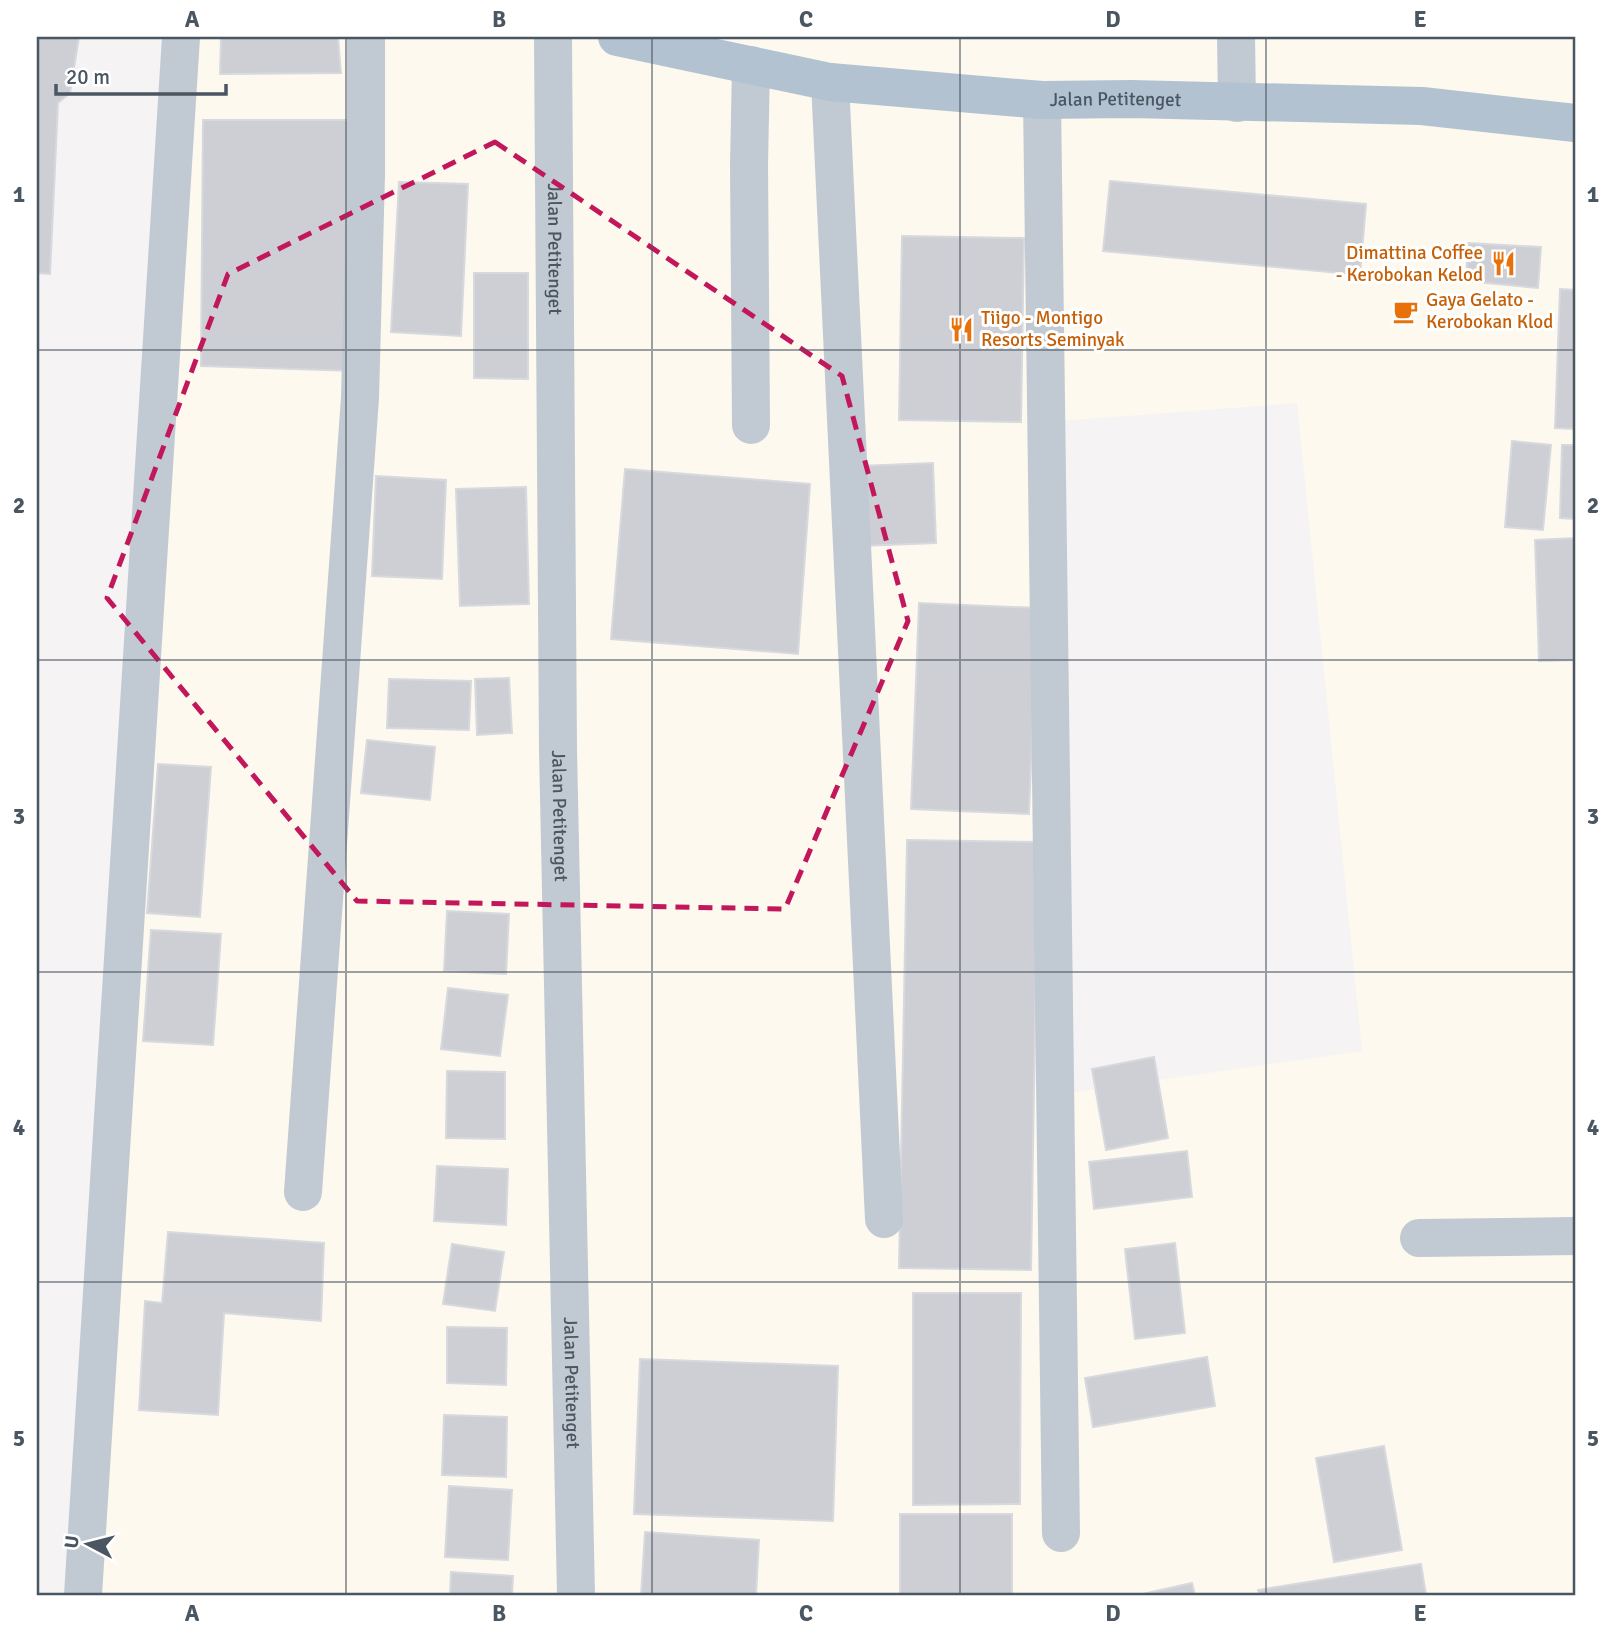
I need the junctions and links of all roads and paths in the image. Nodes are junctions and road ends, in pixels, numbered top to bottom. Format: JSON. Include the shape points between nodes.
{"nodes":[{"id":1,"x":181,"y":37,"type":"edge"},
{"id":2,"x":366,"y":37,"type":"edge"},
{"id":3,"x":554,"y":37,"type":"edge"},
{"id":4,"x":617,"y":37,"type":"edge"},
{"id":5,"x":1236,"y":37,"type":"edge"},
{"id":6,"x":751,"y":65,"type":"junction"},
{"id":7,"x":830,"y":82,"type":"junction"},
{"id":8,"x":1042,"y":100,"type":"junction"},
{"id":9,"x":1237,"y":103,"type":"junction"},
{"id":10,"x":1575,"y":122,"type":"edge"},
{"id":11,"x":751,"y":425,"type":"dead end"},
{"id":12,"x":303,"y":1192,"type":"dead end"},
{"id":13,"x":884,"y":1219,"type":"dead end"},
{"id":14,"x":1575,"y":1236,"type":"edge"},
{"id":15,"x":1419,"y":1238,"type":"dead end"},
{"id":16,"x":1061,"y":1533,"type":"dead end"},
{"id":17,"x":83,"y":1595,"type":"edge"},
{"id":18,"x":576,"y":1595,"type":"edge"}],
"edges":[{"from":1,"to":17,"type":"street"},
{"from":2,"to":12,"type":"street","via":[[360,398]]},
{"from":3,"to":18,"type":"street","name":"Jalan Petitenget","via":[[558,763]]},
{"from":4,"to":6,"type":"main road","name":"Jalan Petitenget"},
{"from":5,"to":9,"type":"street"},
{"from":6,"to":7,"type":"main road","name":"Jalan Petitenget"},
{"from":6,"to":11,"type":"street"},
{"from":7,"to":8,"type":"main road","name":"Jalan Petitenget"},
{"from":7,"to":13,"type":"street"},
{"from":8,"to":9,"type":"main road","name":"Jalan Petitenget"},
{"from":8,"to":16,"type":"street"},
{"from":9,"to":10,"type":"main road","name":"Jalan Petitenget","via":[[1422,106]]},
{"from":14,"to":15,"type":"street"}]}
